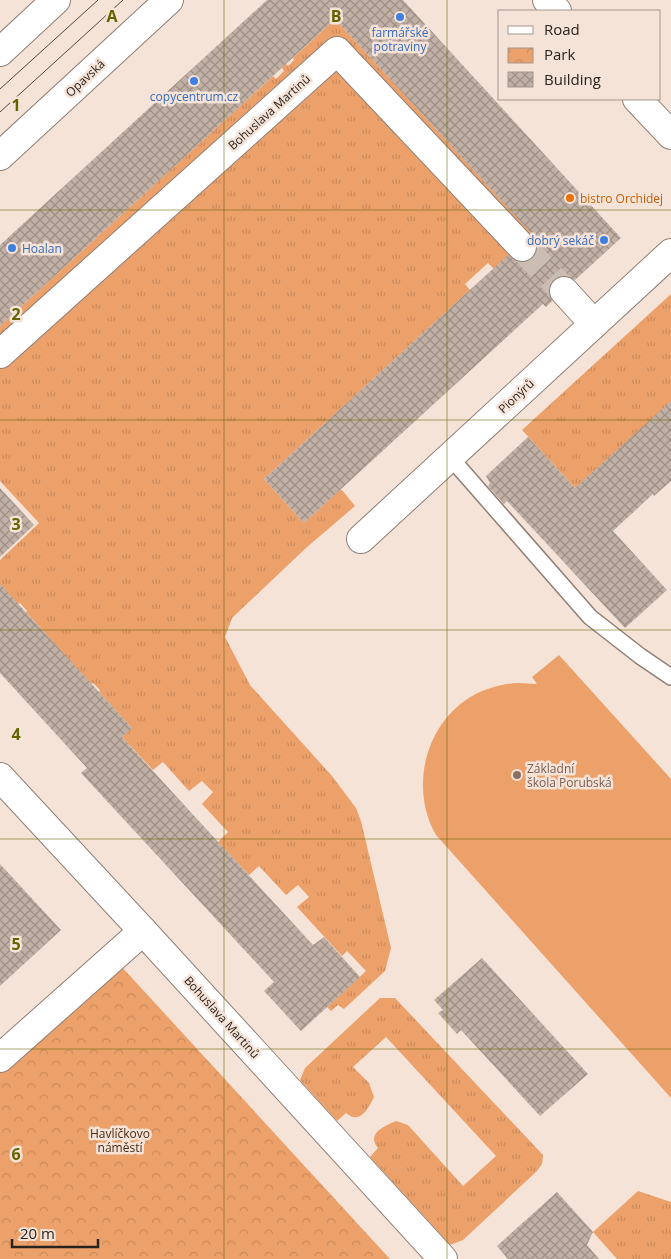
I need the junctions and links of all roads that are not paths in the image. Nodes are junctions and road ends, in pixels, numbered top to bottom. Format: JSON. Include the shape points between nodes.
{"nodes":[{"id":1,"x":56,"y":0,"type":"edge"},
{"id":2,"x":169,"y":0,"type":"edge"},
{"id":3,"x":547,"y":0,"type":"edge"},
{"id":4,"x":556,"y":10,"type":"edge"},
{"id":5,"x":0,"y":52,"type":"edge"},
{"id":6,"x":638,"y":100,"type":"edge"},
{"id":7,"x":671,"y":135,"type":"edge"},
{"id":8,"x":0,"y":156,"type":"edge"},
{"id":9,"x":522,"y":247,"type":"tunnel mouth"},
{"id":10,"x":671,"y":253,"type":"edge"},
{"id":11,"x":564,"y":291,"type":"tunnel mouth"},
{"id":12,"x":594,"y":324,"type":"junction"},
{"id":13,"x":0,"y":354,"type":"edge"},
{"id":14,"x":450,"y":457,"type":"junction"},
{"id":15,"x":361,"y":538,"type":"dead end"},
{"id":16,"x":671,"y":677,"type":"edge"},
{"id":17,"x":0,"y":777,"type":"edge"},
{"id":18,"x":143,"y":931,"type":"junction"},
{"id":19,"x":0,"y":1058,"type":"edge"},
{"id":20,"x":443,"y":1259,"type":"edge"}],
"edges":[{"from":1,"to":5,"type":"street"},
{"from":2,"to":8,"type":"street","name":"Opavská"},
{"from":3,"to":4,"type":"street"},
{"from":6,"to":7,"type":"street"},
{"from":9,"to":13,"type":"street","name":"Bohuslava Martinů","via":[[337,51]]},
{"from":10,"to":12,"type":"street","name":"Pionýrů"},
{"from":11,"to":12,"type":"street"},
{"from":12,"to":14,"type":"street","name":"Pionýrů"},
{"from":14,"to":15,"type":"street","name":"Pionýrů"},
{"from":14,"to":16,"type":"lane","via":[[590,617]]},
{"from":17,"to":18,"type":"street","name":"Bohuslava Martinů"},
{"from":18,"to":19,"type":"street"},
{"from":18,"to":20,"type":"street","name":"Bohuslava Martinů"}]}
